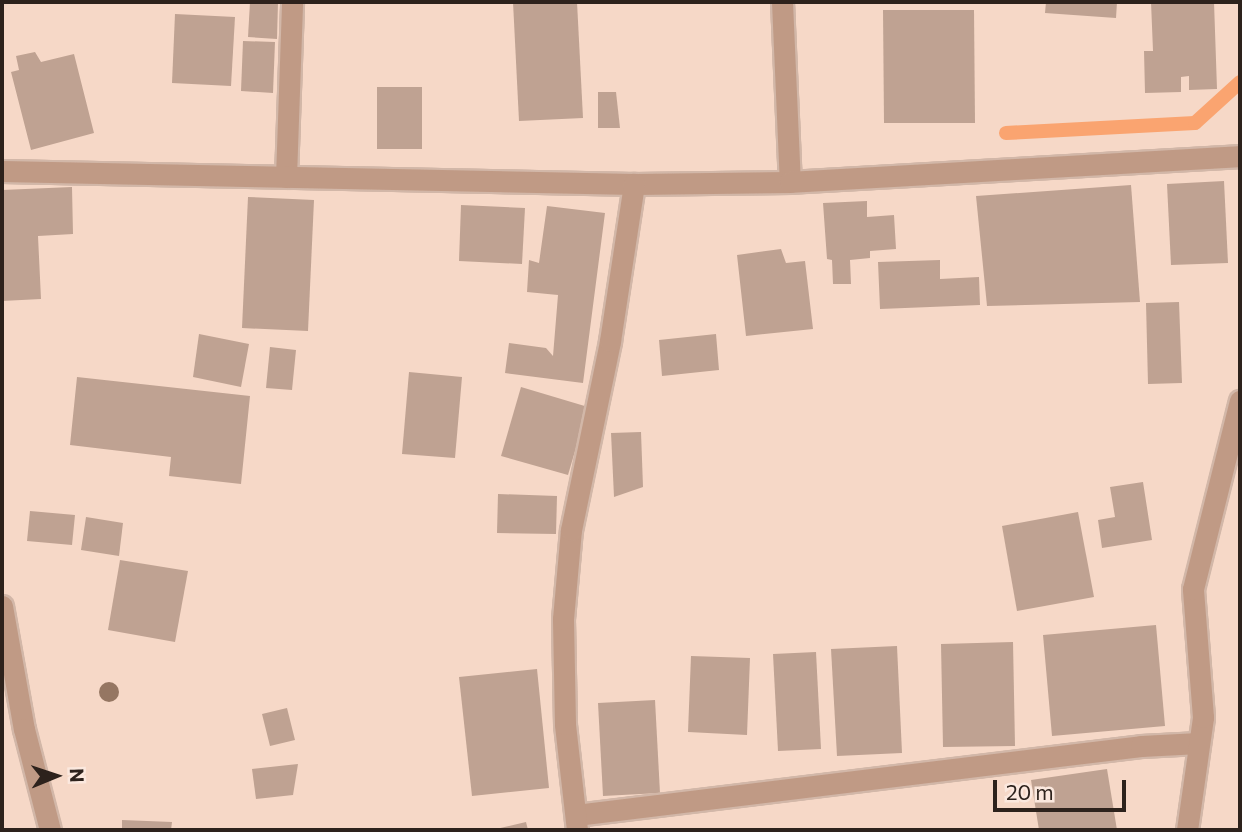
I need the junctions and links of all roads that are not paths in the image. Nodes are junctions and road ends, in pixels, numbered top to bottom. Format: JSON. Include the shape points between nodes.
{"nodes":[{"id":1,"x":292,"y":2,"type":"edge"},
{"id":2,"x":782,"y":2,"type":"edge"},
{"id":3,"x":1240,"y":156,"type":"edge"},
{"id":4,"x":2,"y":171,"type":"edge"},
{"id":5,"x":286,"y":177,"type":"junction"},
{"id":6,"x":790,"y":181,"type":"junction"},
{"id":7,"x":634,"y":184,"type":"junction"},
{"id":8,"x":1240,"y":401,"type":"edge"},
{"id":9,"x":2,"y":606,"type":"edge"},
{"id":10,"x":1199,"y":743,"type":"junction"},
{"id":11,"x":576,"y":822,"type":"edge"},
{"id":12,"x":50,"y":830,"type":"edge"},
{"id":13,"x":1187,"y":830,"type":"edge"}],
"edges":[{"from":1,"to":5,"type":"street"},
{"from":2,"to":6,"type":"street"},
{"from":3,"to":6,"type":"street"},
{"from":4,"to":5,"type":"street"},
{"from":5,"to":7,"type":"street"},
{"from":6,"to":7,"type":"street"},
{"from":7,"to":11,"type":"street","via":[[610,341],[571,530],[563,619],[565,724]]},
{"from":8,"to":10,"type":"street","via":[[1193,589],[1203,717]]},
{"from":9,"to":12,"type":"street","via":[[24,729]]},
{"from":10,"to":11,"type":"street","via":[[1141,746]]},
{"from":10,"to":13,"type":"street"}]}
